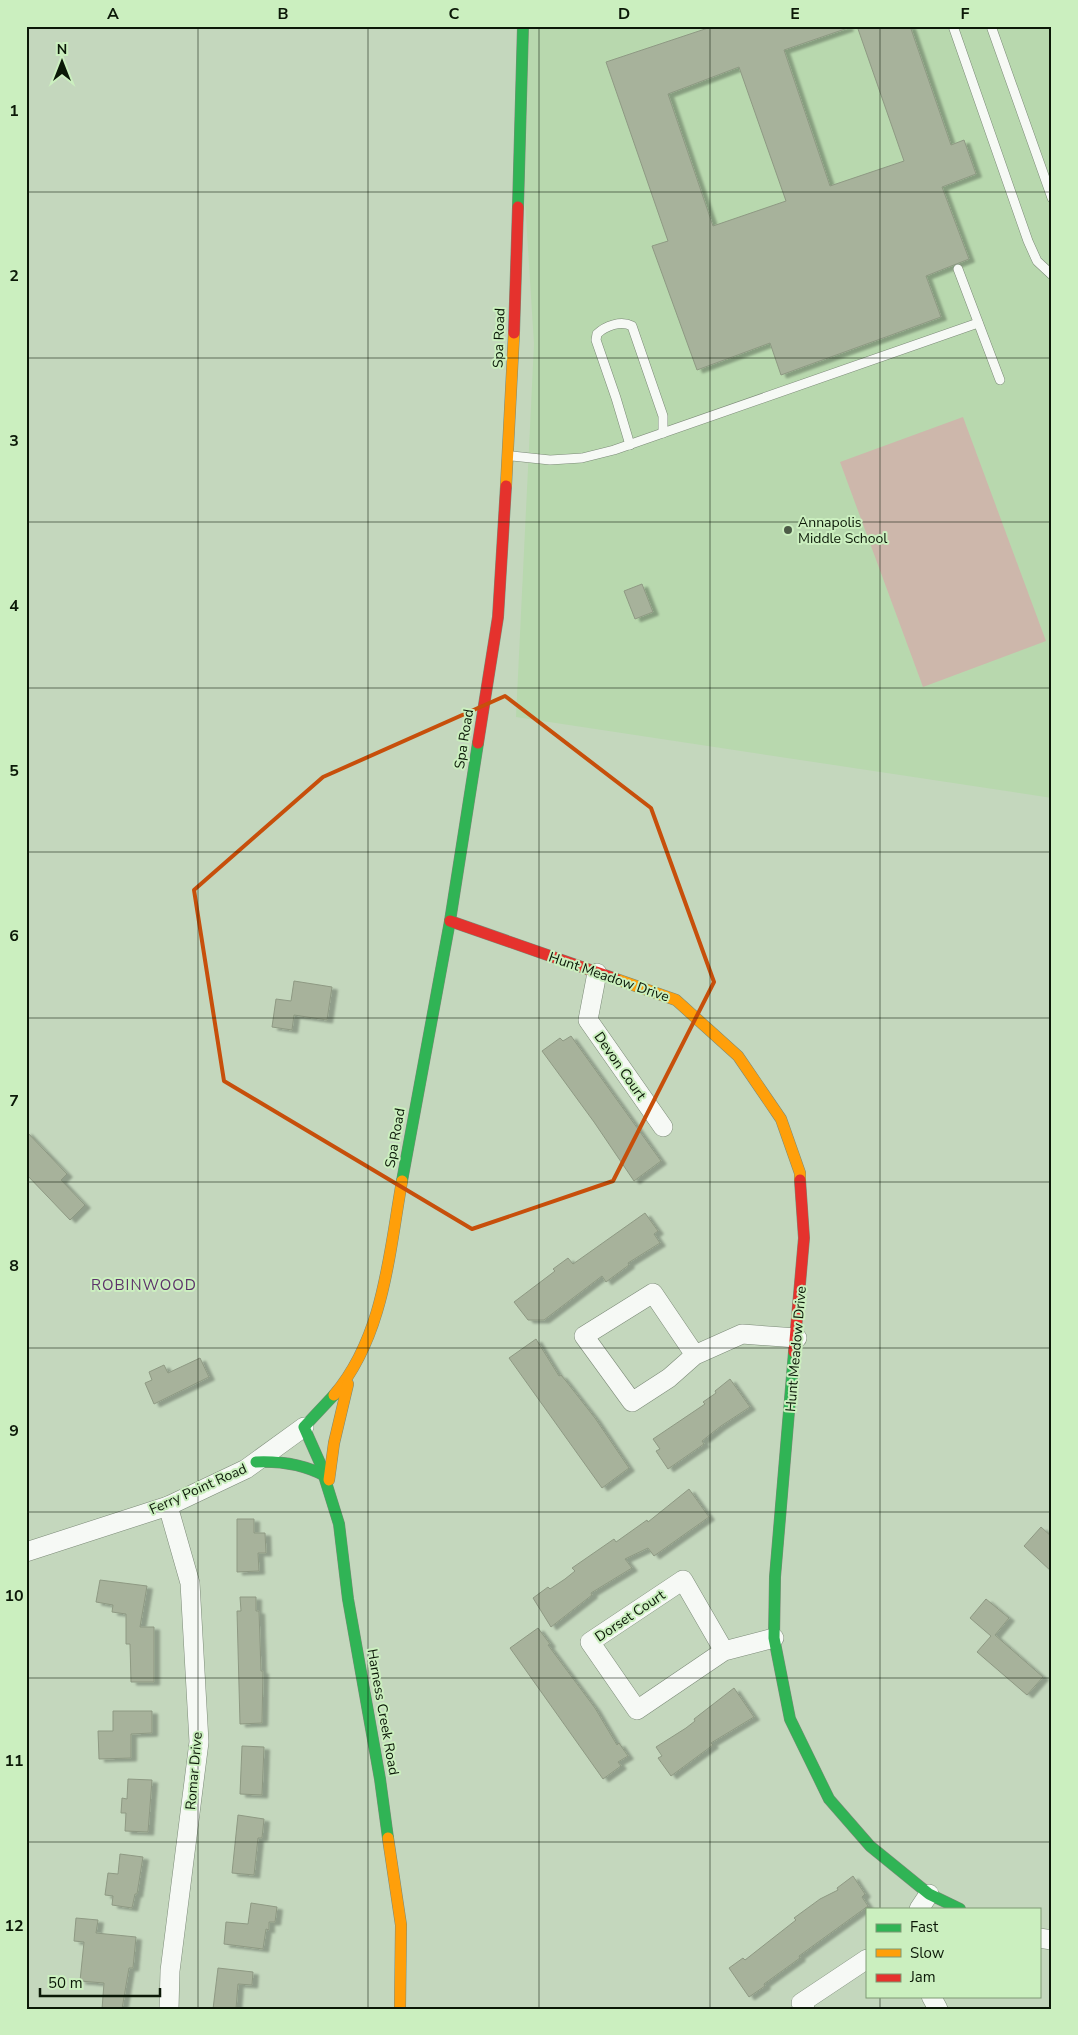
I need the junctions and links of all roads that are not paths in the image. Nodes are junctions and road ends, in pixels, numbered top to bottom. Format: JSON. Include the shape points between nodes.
{"nodes":[{"id":1,"x":523,"y":26,"type":"edge"},
{"id":2,"x":953,"y":26,"type":"edge"},
{"id":3,"x":991,"y":26,"type":"edge"},
{"id":4,"x":1052,"y":198,"type":"edge"},
{"id":5,"x":958,"y":269,"type":"dead end"},
{"id":6,"x":1052,"y":275,"type":"edge"},
{"id":7,"x":978,"y":323,"type":"junction"},
{"id":8,"x":1000,"y":380,"type":"dead end"},
{"id":9,"x":663,"y":433,"type":"junction"},
{"id":10,"x":630,"y":445,"type":"junction"},
{"id":11,"x":509,"y":455,"type":"junction"},
{"id":12,"x":450,"y":922,"type":"junction"},
{"id":13,"x":596,"y":973,"type":"junction"},
{"id":14,"x":663,"y":1127,"type":"dead end"},
{"id":15,"x":797,"y":1338,"type":"junction"},
{"id":16,"x":696,"y":1355,"type":"junction"},
{"id":17,"x":351,"y":1370,"type":"junction"},
{"id":18,"x":304,"y":1427,"type":"junction"},
{"id":19,"x":256,"y":1462,"type":"junction"},
{"id":20,"x":325,"y":1476,"type":"junction"},
{"id":21,"x":329,"y":1488,"type":"junction"},
{"id":22,"x":168,"y":1506,"type":"junction"},
{"id":23,"x":26,"y":1552,"type":"edge"},
{"id":24,"x":774,"y":1638,"type":"junction"},
{"id":25,"x":724,"y":1651,"type":"junction"},
{"id":26,"x":924,"y":1902,"type":"edge"},
{"id":27,"x":955,"y":1908,"type":"edge"},
{"id":28,"x":866,"y":1960,"type":"edge"},
{"id":29,"x":168,"y":2009,"type":"edge"},
{"id":30,"x":400,"y":2009,"type":"edge"},
{"id":31,"x":805,"y":2009,"type":"edge"}],
"edges":[{"from":1,"to":11,"type":"street","name":"Spa Road"},
{"from":2,"to":6,"type":"lane","via":[[1028,241],[1037,261]]},
{"from":3,"to":4,"type":"lane"},
{"from":5,"to":7,"type":"lane"},
{"from":7,"to":8,"type":"lane"},
{"from":7,"to":9,"type":"lane"},
{"from":9,"to":10,"type":"lane"},
{"from":9,"to":10,"type":"lane","via":[[663,416],[632,326],[627,323],[614,325],[601,330],[596,340]]},
{"from":10,"to":11,"type":"lane","via":[[582,458],[550,460]]},
{"from":11,"to":12,"type":"street","name":"Spa Road","via":[[498,616]]},
{"from":12,"to":13,"type":"street","name":"Hunt Meadow Drive"},
{"from":12,"to":17,"type":"street","name":"Spa Road","via":[[385,1275],[363,1351]]},
{"from":13,"to":14,"type":"street","name":"Devon Court","via":[[588,1020]]},
{"from":13,"to":15,"type":"street","name":"Hunt Meadow Drive","via":[[676,1000],[738,1056],[781,1119],[800,1172],[804,1238]]},
{"from":15,"to":16,"type":"street","via":[[742,1334]]},
{"from":15,"to":24,"type":"street","name":"Hunt Meadow Drive","via":[[775,1577]]},
{"from":16,"to":16,"type":"street","via":[[653,1293],[584,1336],[632,1402],[669,1378]]},
{"from":17,"to":18,"type":"street","name":"Spa Road"},
{"from":17,"to":21,"type":"street","via":[[332,1446]]},
{"from":18,"to":19,"type":"street","name":"Ferry Point Road"},
{"from":18,"to":20,"type":"street","name":"Harness Creek Road"},
{"from":19,"to":20,"type":"street","via":[[298,1464]]},
{"from":19,"to":22,"type":"street","name":"Ferry Point Road"},
{"from":20,"to":21,"type":"street","name":"Harness Creek Road"},
{"from":21,"to":30,"type":"street","name":"Harness Creek Road","via":[[339,1524],[348,1600],[380,1779],[401,1925]]},
{"from":22,"to":23,"type":"street","name":"Ferry Point Road"},
{"from":22,"to":29,"type":"street","name":"Romar Drive","via":[[190,1583],[199,1742],[170,1970]]},
{"from":24,"to":25,"type":"street","name":"Dorset Court"},
{"from":24,"to":26,"type":"street","name":"Hunt Meadow Drive","via":[[790,1719],[829,1799]]},
{"from":25,"to":25,"type":"street","name":"Dorset Court","via":[[637,1710],[590,1642],[683,1580]]},
{"from":26,"to":27,"type":"street","name":"Hunt Meadow Drive"},
{"from":28,"to":31,"type":"street","via":[[801,2003]]}]}
